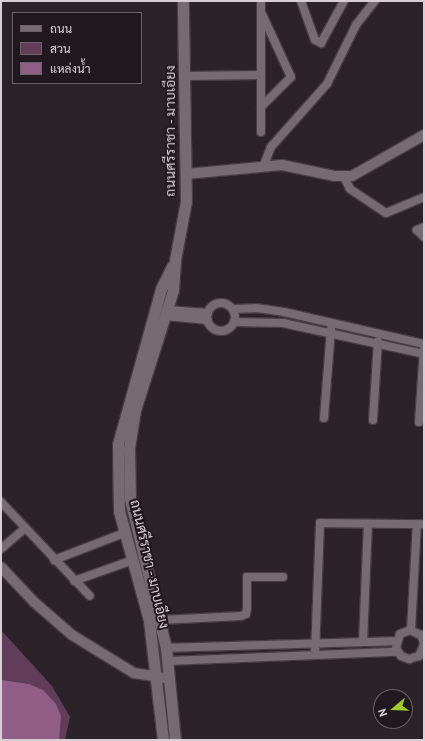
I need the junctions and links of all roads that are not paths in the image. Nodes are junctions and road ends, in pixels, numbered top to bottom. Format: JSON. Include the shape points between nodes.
{"nodes":[{"id":1,"x":183,"y":1,"type":"edge"},
{"id":2,"x":261,"y":1,"type":"edge"},
{"id":3,"x":301,"y":1,"type":"edge"},
{"id":4,"x":344,"y":1,"type":"edge"},
{"id":5,"x":375,"y":1,"type":"edge"},
{"id":6,"x":261,"y":12,"type":"junction"},
{"id":7,"x":184,"y":76,"type":"junction"},
{"id":8,"x":261,"y":76,"type":"junction"},
{"id":9,"x":261,"y":107,"type":"junction"},
{"id":10,"x":261,"y":132,"type":"dead end"},
{"id":11,"x":424,"y":135,"type":"edge"},
{"id":12,"x":264,"y":165,"type":"junction"},
{"id":13,"x":186,"y":174,"type":"junction"},
{"id":14,"x":344,"y":177,"type":"junction"},
{"id":15,"x":424,"y":197,"type":"edge"},
{"id":16,"x":424,"y":227,"type":"edge"},
{"id":17,"x":424,"y":238,"type":"edge"},
{"id":18,"x":264,"y":309,"type":"junction"},
{"id":19,"x":233,"y":310,"type":"junction"},
{"id":20,"x":161,"y":312,"type":"junction"},
{"id":21,"x":208,"y":317,"type":"junction"},
{"id":22,"x":264,"y":321,"type":"junction"},
{"id":23,"x":234,"y":322,"type":"junction"},
{"id":24,"x":331,"y":324,"type":"junction"},
{"id":25,"x":330,"y":333,"type":"junction"},
{"id":26,"x":379,"y":335,"type":"junction"},
{"id":27,"x":377,"y":345,"type":"junction"},
{"id":28,"x":424,"y":349,"type":"edge"},
{"id":29,"x":324,"y":418,"type":"dead end"},
{"id":30,"x":372,"y":420,"type":"dead end"},
{"id":31,"x":419,"y":422,"type":"dead end"},
{"id":32,"x":1,"y":502,"type":"edge"},
{"id":33,"x":368,"y":524,"type":"junction"},
{"id":34,"x":420,"y":524,"type":"edge"},
{"id":35,"x":24,"y":529,"type":"junction"},
{"id":36,"x":124,"y":533,"type":"junction"},
{"id":37,"x":1,"y":549,"type":"edge"},
{"id":38,"x":54,"y":560,"type":"junction"},
{"id":39,"x":132,"y":560,"type":"junction"},
{"id":40,"x":1,"y":567,"type":"edge"},
{"id":41,"x":283,"y":577,"type":"dead end"},
{"id":42,"x":74,"y":581,"type":"junction"},
{"id":43,"x":90,"y":596,"type":"dead end"},
{"id":44,"x":160,"y":620,"type":"junction"},
{"id":45,"x":411,"y":630,"type":"junction"},
{"id":46,"x":396,"y":641,"type":"junction"},
{"id":47,"x":363,"y":642,"type":"junction"},
{"id":48,"x":315,"y":643,"type":"junction"},
{"id":49,"x":424,"y":643,"type":"edge"},
{"id":50,"x":166,"y":648,"type":"junction"},
{"id":51,"x":424,"y":648,"type":"edge"},
{"id":52,"x":398,"y":652,"type":"junction"},
{"id":53,"x":315,"y":654,"type":"junction"},
{"id":54,"x":168,"y":661,"type":"junction"},
{"id":55,"x":158,"y":677,"type":"junction"},
{"id":56,"x":170,"y":679,"type":"junction"},
{"id":57,"x":163,"y":740,"type":"edge"},
{"id":58,"x":175,"y":740,"type":"edge"}],
"edges":[{"from":1,"to":7,"type":"main road","name":"ถนนศรีราชา - มาบเอียง"},
{"from":2,"to":6,"type":"street"},
{"from":3,"to":4,"type":"street","via":[[315,40],[321,43]]},
{"from":5,"to":12,"type":"street","via":[[352,32],[327,84],[271,147]]},
{"from":6,"to":8,"type":"street"},
{"from":6,"to":9,"type":"street","via":[[291,77]]},
{"from":7,"to":8,"type":"street"},
{"from":7,"to":13,"type":"main road","name":"ถนนศรีราชา - มาบเอียง"},
{"from":8,"to":9,"type":"street"},
{"from":9,"to":10,"type":"street"},
{"from":11,"to":14,"type":"street","via":[[352,176]]},
{"from":12,"to":13,"type":"street"},
{"from":12,"to":14,"type":"street","via":[[302,168]]},
{"from":13,"to":20,"type":"main road","name":"ถนนศรีราชา - มาบเอียง","via":[[186,201],[175,260],[173,290]]},
{"from":14,"to":15,"type":"street","via":[[350,189],[386,213]]},
{"from":16,"to":17,"type":"street","via":[[416,230]]},
{"from":18,"to":19,"type":"street"},
{"from":18,"to":22,"type":"street"},
{"from":18,"to":24,"type":"street"},
{"from":19,"to":21,"type":"street","via":[[226,304],[217,304]]},
{"from":19,"to":23,"type":"street"},
{"from":20,"to":21,"type":"street"},
{"from":20,"to":36,"type":"main road","name":"ถนนศรีราชา - มาบเอียง","via":[[118,444],[118,501]]},
{"from":20,"to":44,"type":"main road","name":"ถนนศรีราชา - มาบเอียง","via":[[135,410],[129,448],[130,499]]},
{"from":21,"to":23,"type":"street","via":[[214,329],[222,331],[230,328]]},
{"from":22,"to":23,"type":"street"},
{"from":22,"to":25,"type":"street"},
{"from":24,"to":25,"type":"street"},
{"from":24,"to":26,"type":"street"},
{"from":25,"to":27,"type":"street"},
{"from":25,"to":29,"type":"street"},
{"from":26,"to":27,"type":"street"},
{"from":26,"to":28,"type":"street"},
{"from":27,"to":28,"type":"street"},
{"from":27,"to":30,"type":"street"},
{"from":28,"to":31,"type":"street"},
{"from":32,"to":35,"type":"street"},
{"from":33,"to":34,"type":"street"},
{"from":33,"to":47,"type":"street"},
{"from":33,"to":48,"type":"street","via":[[320,523]]},
{"from":34,"to":45,"type":"street"},
{"from":35,"to":37,"type":"street"},
{"from":35,"to":38,"type":"street"},
{"from":36,"to":38,"type":"street"},
{"from":36,"to":39,"type":"main road","name":"ถนนศรีราชา - มาบเอียง"},
{"from":38,"to":42,"type":"street"},
{"from":39,"to":42,"type":"street"},
{"from":39,"to":55,"type":"main road","name":"ถนนศรีราชา - มาบเอียง","via":[[149,620]]},
{"from":40,"to":55,"type":"street","via":[[34,602],[72,635],[130,671]]},
{"from":41,"to":44,"type":"street","via":[[247,578],[247,608],[246,614],[241,616]]},
{"from":42,"to":43,"type":"street"},
{"from":44,"to":50,"type":"main road","name":"ถนนศรีราชา - มาบเอียง"},
{"from":45,"to":46,"type":"street","via":[[400,634]]},
{"from":45,"to":49,"type":"street","via":[[421,636]]},
{"from":46,"to":47,"type":"street"},
{"from":46,"to":52,"type":"street"},
{"from":47,"to":48,"type":"street"},
{"from":48,"to":50,"type":"street"},
{"from":48,"to":53,"type":"street"},
{"from":49,"to":51,"type":"street"},
{"from":50,"to":54,"type":"main road","name":"ถนนศรีราชา - มาบเอียง"},
{"from":51,"to":52,"type":"street","via":[[414,658],[405,658]]},
{"from":52,"to":53,"type":"street"},
{"from":53,"to":54,"type":"street"},
{"from":54,"to":56,"type":"main road","name":"ถนนศรีราชา - มาบเอียง"},
{"from":55,"to":56,"type":"street"},
{"from":55,"to":57,"type":"main road","name":"ถนนศรีราชา - มาบเอียง"},
{"from":56,"to":58,"type":"main road","name":"ถนนศรีราชา - มาบเอียง"}]}
